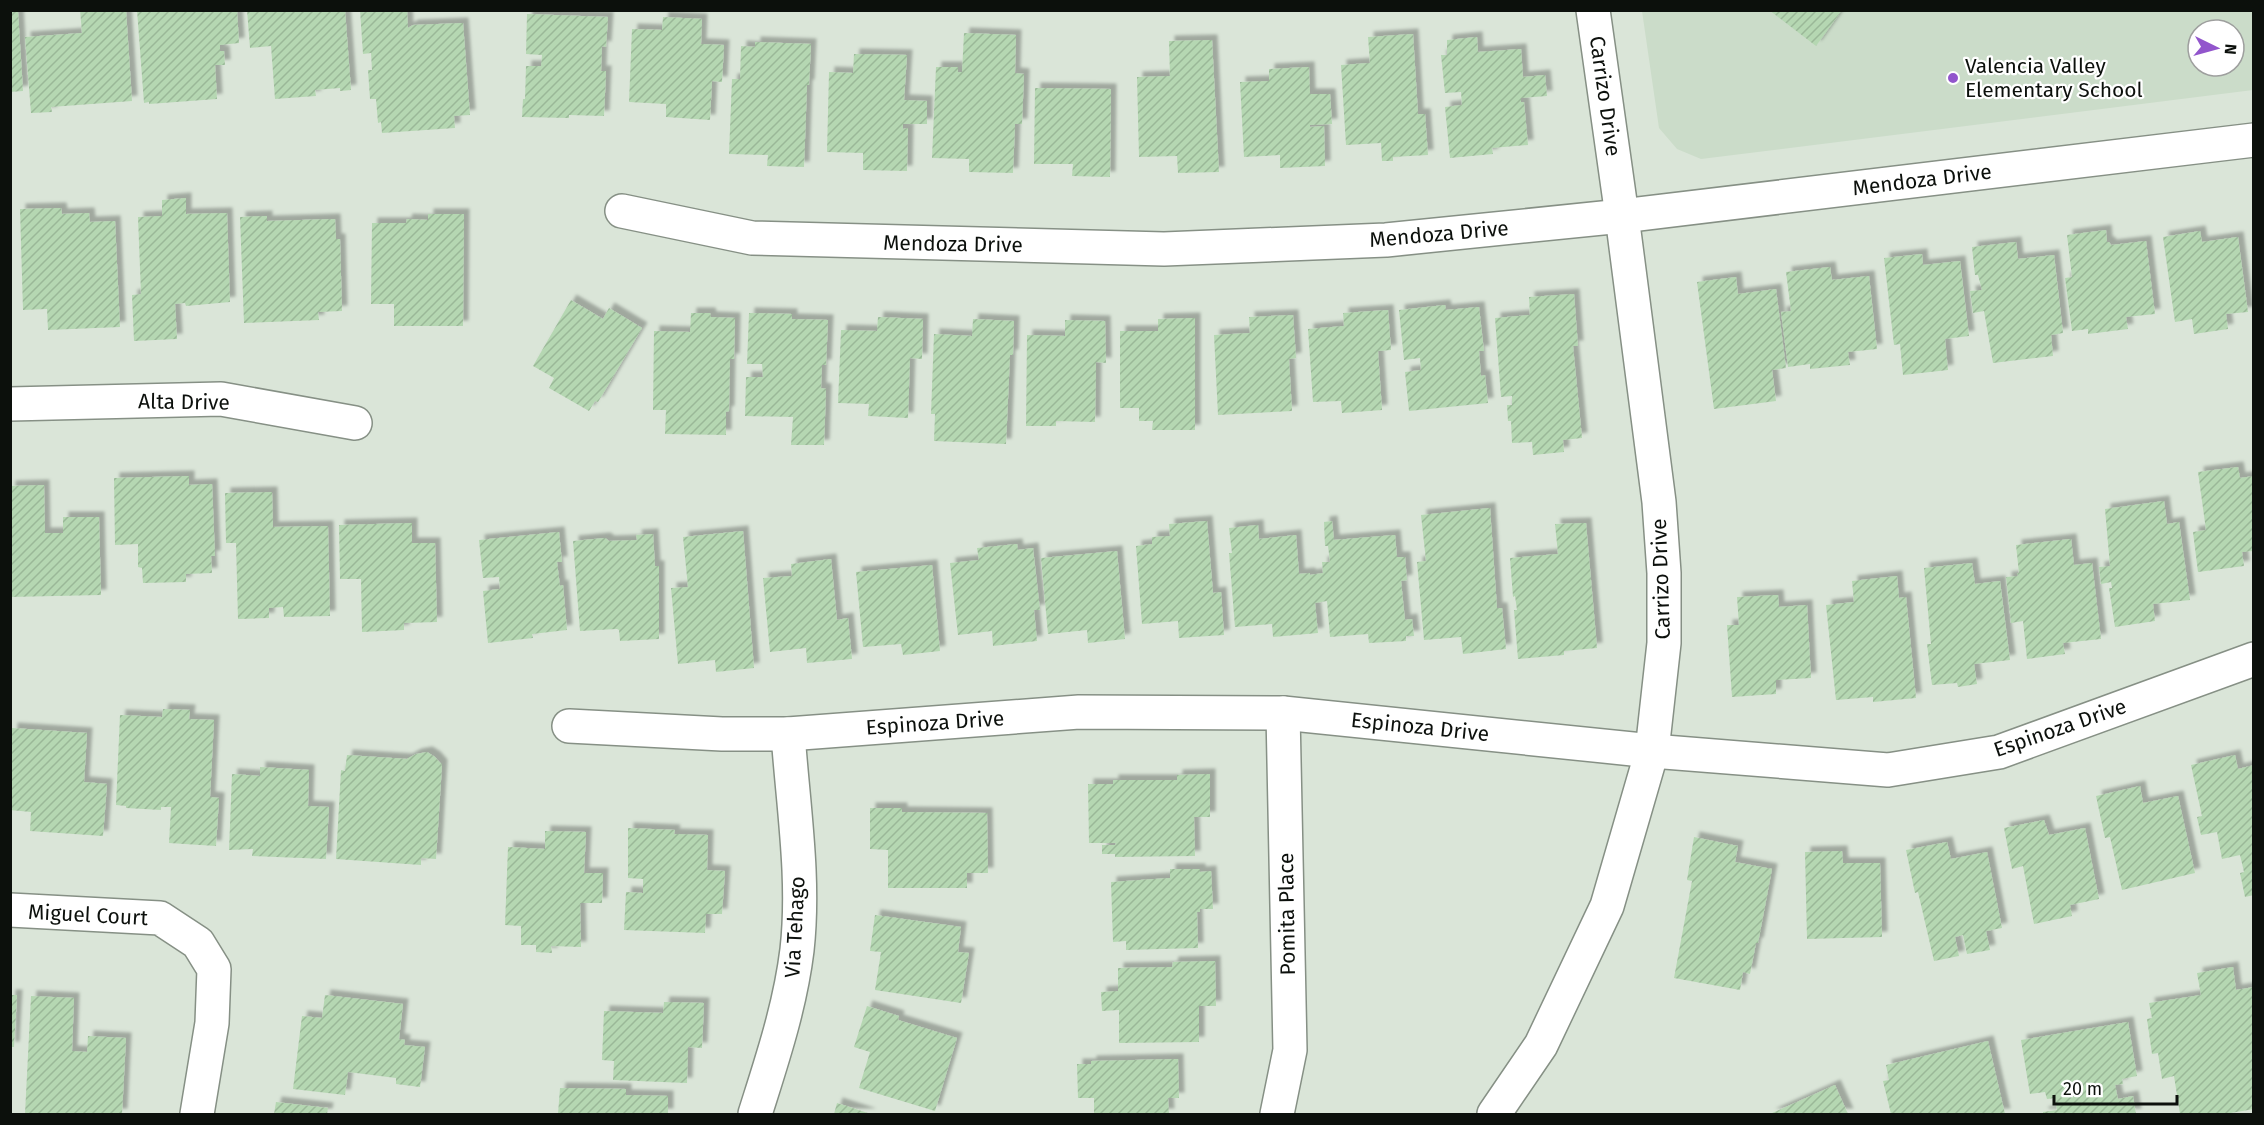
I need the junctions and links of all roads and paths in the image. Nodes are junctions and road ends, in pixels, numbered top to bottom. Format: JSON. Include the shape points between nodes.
{"nodes":[{"id":1,"x":1593,"y":10,"type":"edge"},
{"id":2,"x":2253,"y":140,"type":"edge"},
{"id":3,"x":622,"y":211,"type":"dead end"},
{"id":4,"x":1622,"y":216,"type":"junction"},
{"id":5,"x":10,"y":404,"type":"edge"},
{"id":6,"x":355,"y":423,"type":"dead end"},
{"id":7,"x":2253,"y":659,"type":"edge"},
{"id":8,"x":1283,"y":713,"type":"junction"},
{"id":9,"x":569,"y":726,"type":"dead end"},
{"id":10,"x":788,"y":734,"type":"junction"},
{"id":11,"x":1652,"y":751,"type":"junction"},
{"id":12,"x":10,"y":910,"type":"edge"},
{"id":13,"x":197,"y":1114,"type":"edge"},
{"id":14,"x":755,"y":1114,"type":"edge"},
{"id":15,"x":1277,"y":1114,"type":"edge"},
{"id":16,"x":1494,"y":1114,"type":"edge"}],
"edges":[{"from":1,"to":4,"type":"street","name":"Carrizo Drive"},
{"from":2,"to":4,"type":"street","name":"Mendoza Drive"},
{"from":3,"to":4,"type":"street","name":"Mendoza Drive","via":[[752,238],[1164,249],[1386,240]]},
{"from":4,"to":11,"type":"street","name":"Carrizo Drive","via":[[1659,502],[1664,573],[1664,643]]},
{"from":5,"to":6,"type":"street","name":"Alta Drive","via":[[221,399]]},
{"from":7,"to":11,"type":"street","name":"Espinoza Drive","via":[[2000,752],[1888,770]]},
{"from":8,"to":10,"type":"street","name":"Espinoza Drive","via":[[1079,712]]},
{"from":8,"to":11,"type":"street","name":"Espinoza Drive"},
{"from":8,"to":15,"type":"street","name":"Pomita Place","via":[[1290,1050]]},
{"from":9,"to":10,"type":"street","name":"Espinoza Drive"},
{"from":10,"to":14,"type":"street","name":"Via Tehago","via":[[799,879],[797,948],[789,1001]]},
{"from":11,"to":16,"type":"street","name":"Carrizo Drive","via":[[1607,906],[1541,1045]]},
{"from":12,"to":13,"type":"street","name":"Miguel Court","via":[[160,918],[198,943],[214,969],[212,1023]]}]}
